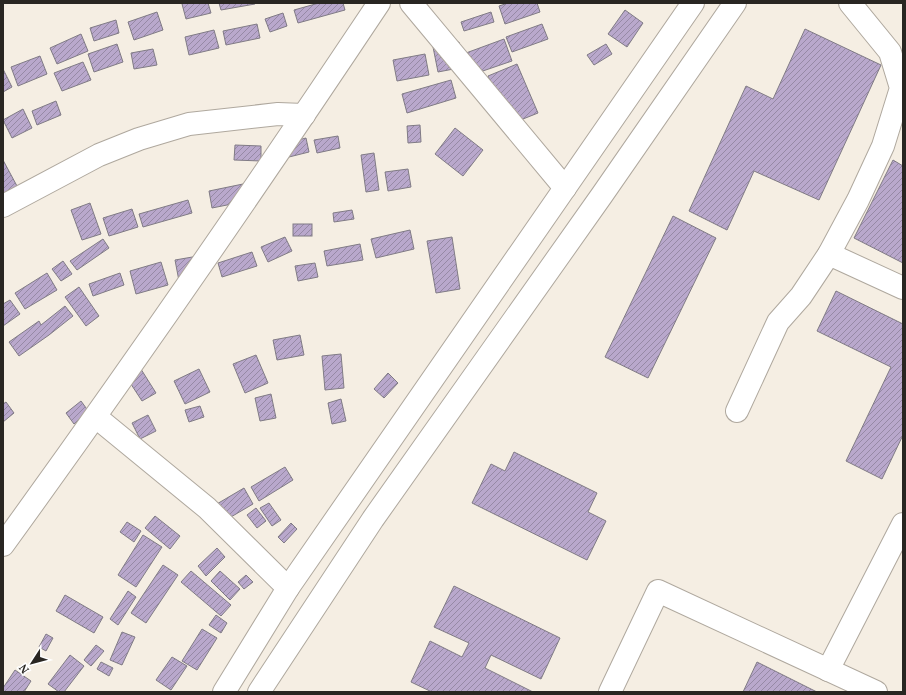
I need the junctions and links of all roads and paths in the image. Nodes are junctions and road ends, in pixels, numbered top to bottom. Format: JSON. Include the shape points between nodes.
{"nodes":[{"id":1,"x":379,"y":3,"type":"edge"},
{"id":2,"x":411,"y":3,"type":"edge"},
{"id":3,"x":693,"y":3,"type":"edge"},
{"id":4,"x":735,"y":3,"type":"edge"},
{"id":5,"x":850,"y":3,"type":"edge"},
{"id":6,"x":304,"y":115,"type":"junction"},
{"id":7,"x":565,"y":188,"type":"junction"},
{"id":8,"x":3,"y":206,"type":"edge"},
{"id":9,"x":829,"y":254,"type":"junction"},
{"id":10,"x":903,"y":288,"type":"edge"},
{"id":11,"x":737,"y":410,"type":"dead end"},
{"id":12,"x":96,"y":417,"type":"junction"},
{"id":13,"x":903,"y":524,"type":"edge"},
{"id":14,"x":3,"y":545,"type":"edge"},
{"id":15,"x":288,"y":588,"type":"junction"},
{"id":16,"x":828,"y":670,"type":"junction"},
{"id":17,"x":224,"y":692,"type":"edge"},
{"id":18,"x":259,"y":692,"type":"edge"},
{"id":19,"x":610,"y":692,"type":"edge"},
{"id":20,"x":876,"y":692,"type":"edge"}],
"edges":[{"from":1,"to":6,"type":"street"},
{"from":2,"to":7,"type":"street"},
{"from":3,"to":7,"type":"street"},
{"from":4,"to":18,"type":"street","via":[[373,519]]},
{"from":5,"to":9,"type":"street","via":[[890,52],[902,88],[883,146]]},
{"from":6,"to":8,"type":"street","via":[[278,114],[189,124],[99,155]]},
{"from":6,"to":12,"type":"street"},
{"from":7,"to":15,"type":"street"},
{"from":9,"to":10,"type":"street"},
{"from":9,"to":11,"type":"street","via":[[801,296],[778,322]]},
{"from":12,"to":14,"type":"street"},
{"from":12,"to":15,"type":"street","via":[[208,508]]},
{"from":13,"to":16,"type":"street"},
{"from":15,"to":17,"type":"street"},
{"from":16,"to":19,"type":"street","via":[[658,591]]},
{"from":16,"to":20,"type":"street"}]}
